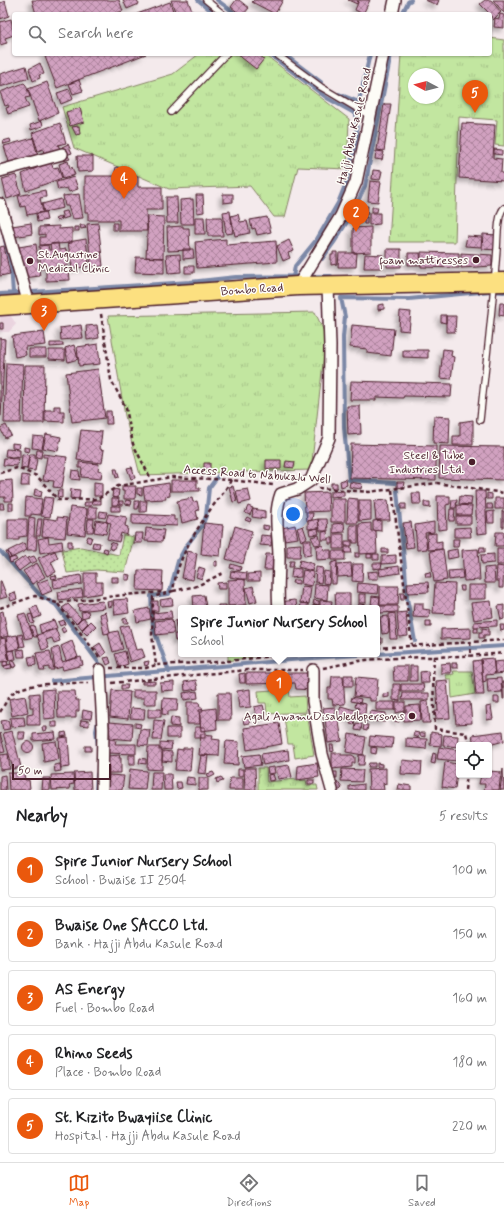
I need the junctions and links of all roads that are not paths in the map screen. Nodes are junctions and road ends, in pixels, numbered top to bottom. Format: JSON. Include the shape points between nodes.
{"nodes":[{"id":1,"x":206,"y":0,"type":"edge"},
{"id":2,"x":395,"y":0,"type":"edge"},
{"id":3,"x":221,"y":12,"type":"edge"},
{"id":4,"x":392,"y":12,"type":"edge"},
{"id":5,"x":224,"y":56,"type":"edge"},
{"id":6,"x":279,"y":56,"type":"edge"},
{"id":7,"x":383,"y":56,"type":"edge"},
{"id":8,"x":171,"y":112,"type":"dead end"},
{"id":9,"x":370,"y":116,"type":"junction"},
{"id":10,"x":62,"y":154,"type":"dead end"},
{"id":11,"x":0,"y":171,"type":"edge"},
{"id":12,"x":0,"y":204,"type":"edge"},
{"id":13,"x":504,"y":208,"type":"edge"},
{"id":14,"x":500,"y":282,"type":"edge"},
{"id":15,"x":298,"y":286,"type":"junction"},
{"id":16,"x":328,"y":286,"type":"junction"},
{"id":17,"x":28,"y":304,"type":"junction"},
{"id":18,"x":0,"y":306,"type":"edge"},
{"id":19,"x":480,"y":420,"type":"dead end"},
{"id":20,"x":279,"y":605,"type":"edge"},
{"id":21,"x":102,"y":669,"type":"road end"},
{"id":22,"x":313,"y":670,"type":"road end"},
{"id":23,"x":102,"y":790,"type":"edge"},
{"id":24,"x":332,"y":790,"type":"edge"}],
"edges":[{"from":1,"to":3,"type":"lane"},
{"from":2,"to":4,"type":"street"},
{"from":5,"to":8,"type":"lane"},
{"from":6,"to":9,"type":"lane","via":[[321,87]]},
{"from":7,"to":9,"type":"street","name":"Hajji Abdu Kasule Road"},
{"from":9,"to":15,"type":"street","name":"Hajji Abdu Kasule Road","via":[[356,182],[342,216]]},
{"from":10,"to":11,"type":"street"},
{"from":12,"to":17,"type":"street"},
{"from":13,"to":14,"type":"lane","via":[[500,213]]},
{"from":14,"to":16,"type":"main road","name":"Bombo Road"},
{"from":14,"to":19,"type":"lane"},
{"from":15,"to":16,"type":"main road","name":"Bombo Road"},
{"from":15,"to":17,"type":"main road","name":"Bombo Road"},
{"from":16,"to":20,"type":"street","via":[[329,438],[311,480],[297,489],[281,494],[277,507]]},
{"from":17,"to":18,"type":"main road","name":"Bombo Road"},
{"from":21,"to":23,"type":"street"},
{"from":22,"to":24,"type":"street","via":[[313,700],[322,754]]}]}
